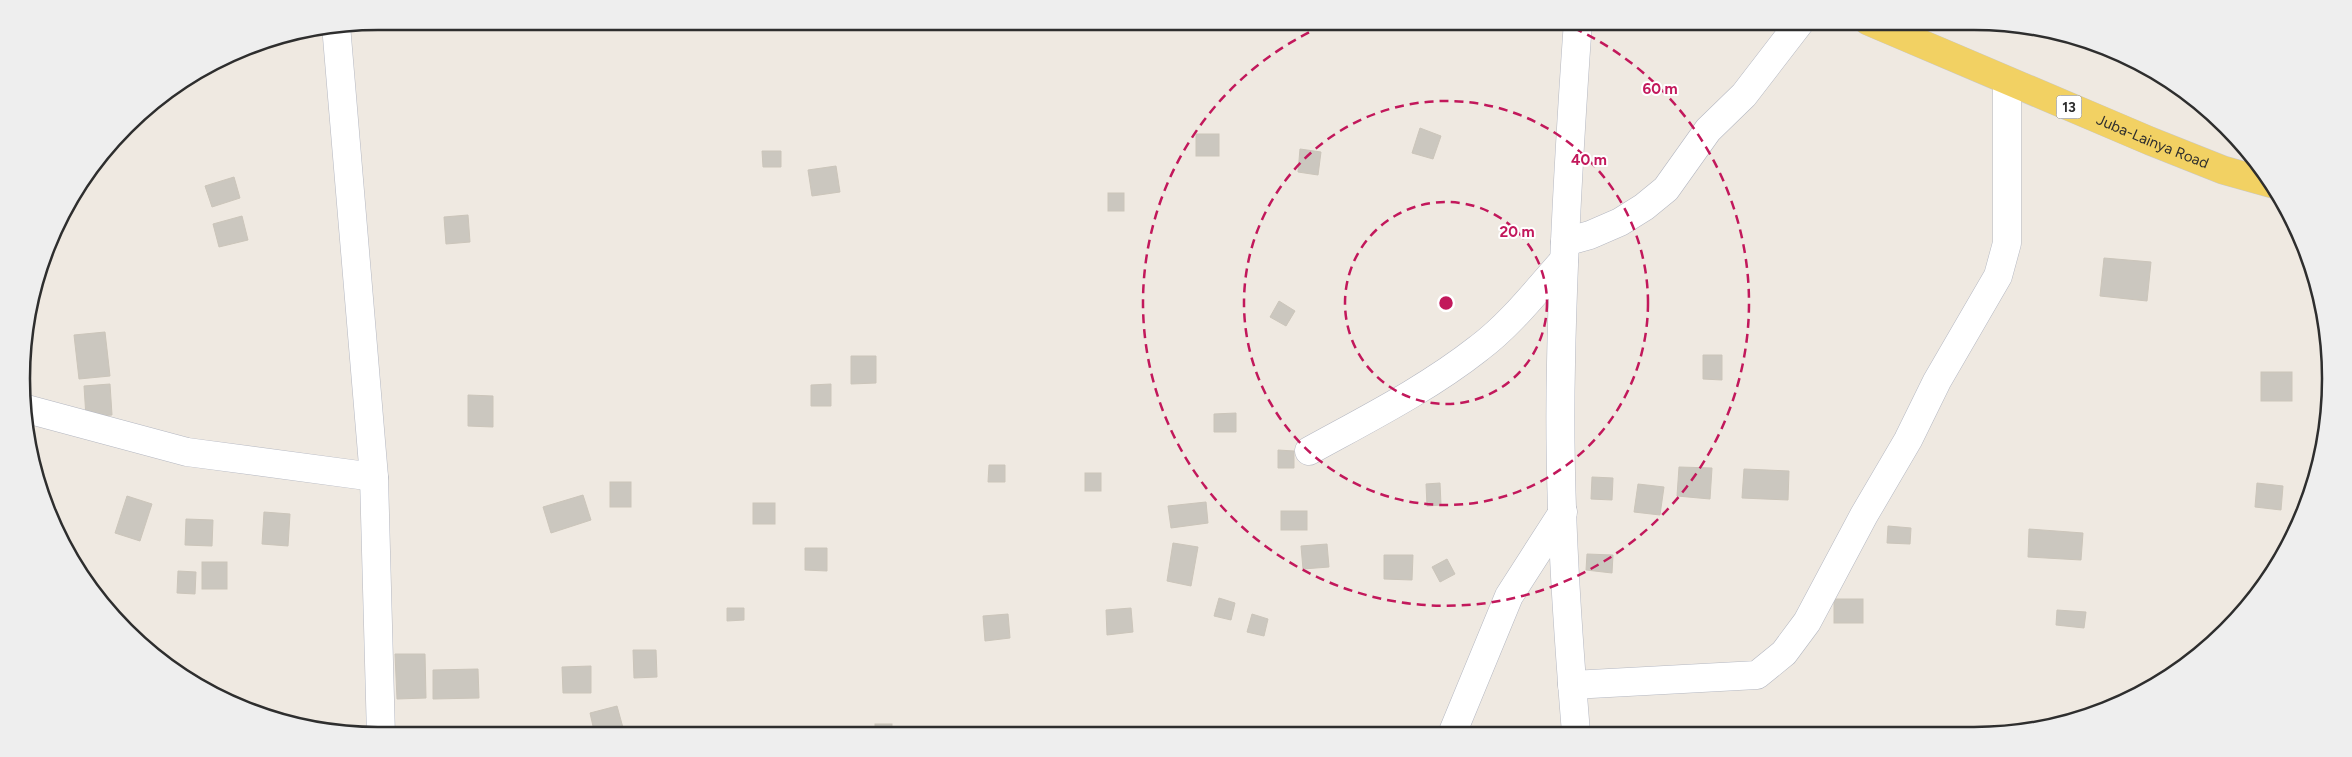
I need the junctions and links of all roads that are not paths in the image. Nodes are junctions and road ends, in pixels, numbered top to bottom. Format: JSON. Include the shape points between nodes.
{"nodes":[{"id":1,"x":1577,"y":30,"type":"edge"},
{"id":2,"x":1794,"y":30,"type":"edge"},
{"id":3,"x":1889,"y":30,"type":"edge"},
{"id":4,"x":337,"y":33,"type":"edge"},
{"id":5,"x":2007,"y":81,"type":"junction"},
{"id":6,"x":2260,"y":180,"type":"edge"},
{"id":7,"x":1565,"y":251,"type":"junction"},
{"id":8,"x":32,"y":410,"type":"edge"},
{"id":9,"x":1309,"y":451,"type":"dead end"},
{"id":10,"x":374,"y":477,"type":"junction"},
{"id":11,"x":1563,"y":512,"type":"junction"},
{"id":12,"x":1572,"y":685,"type":"junction"},
{"id":13,"x":381,"y":727,"type":"edge"},
{"id":14,"x":1455,"y":727,"type":"edge"},
{"id":15,"x":1575,"y":727,"type":"edge"}],
"edges":[{"from":1,"to":7,"type":"street"},
{"from":2,"to":7,"type":"street","via":[[1744,95],[1708,130],[1666,189],[1644,208]]},
{"from":3,"to":5,"type":"main road","name":"Juba-Lainya Road","number":"13"},
{"from":4,"to":10,"type":"street"},
{"from":5,"to":6,"type":"main road","name":"Juba-Lainya Road","number":"13","via":[[2223,170]]},
{"from":5,"to":12,"type":"street","via":[[2007,243],[1998,276],[1937,381],[1807,622],[1784,653],[1757,675]]},
{"from":7,"to":9,"type":"street","via":[[1501,330],[1480,348],[1438,378]]},
{"from":7,"to":11,"type":"street","via":[[1560,365]]},
{"from":8,"to":10,"type":"street","via":[[187,452]]},
{"from":10,"to":13,"type":"street"},
{"from":11,"to":12,"type":"street"},
{"from":11,"to":14,"type":"street","via":[[1508,596]]},
{"from":12,"to":15,"type":"street"}]}
